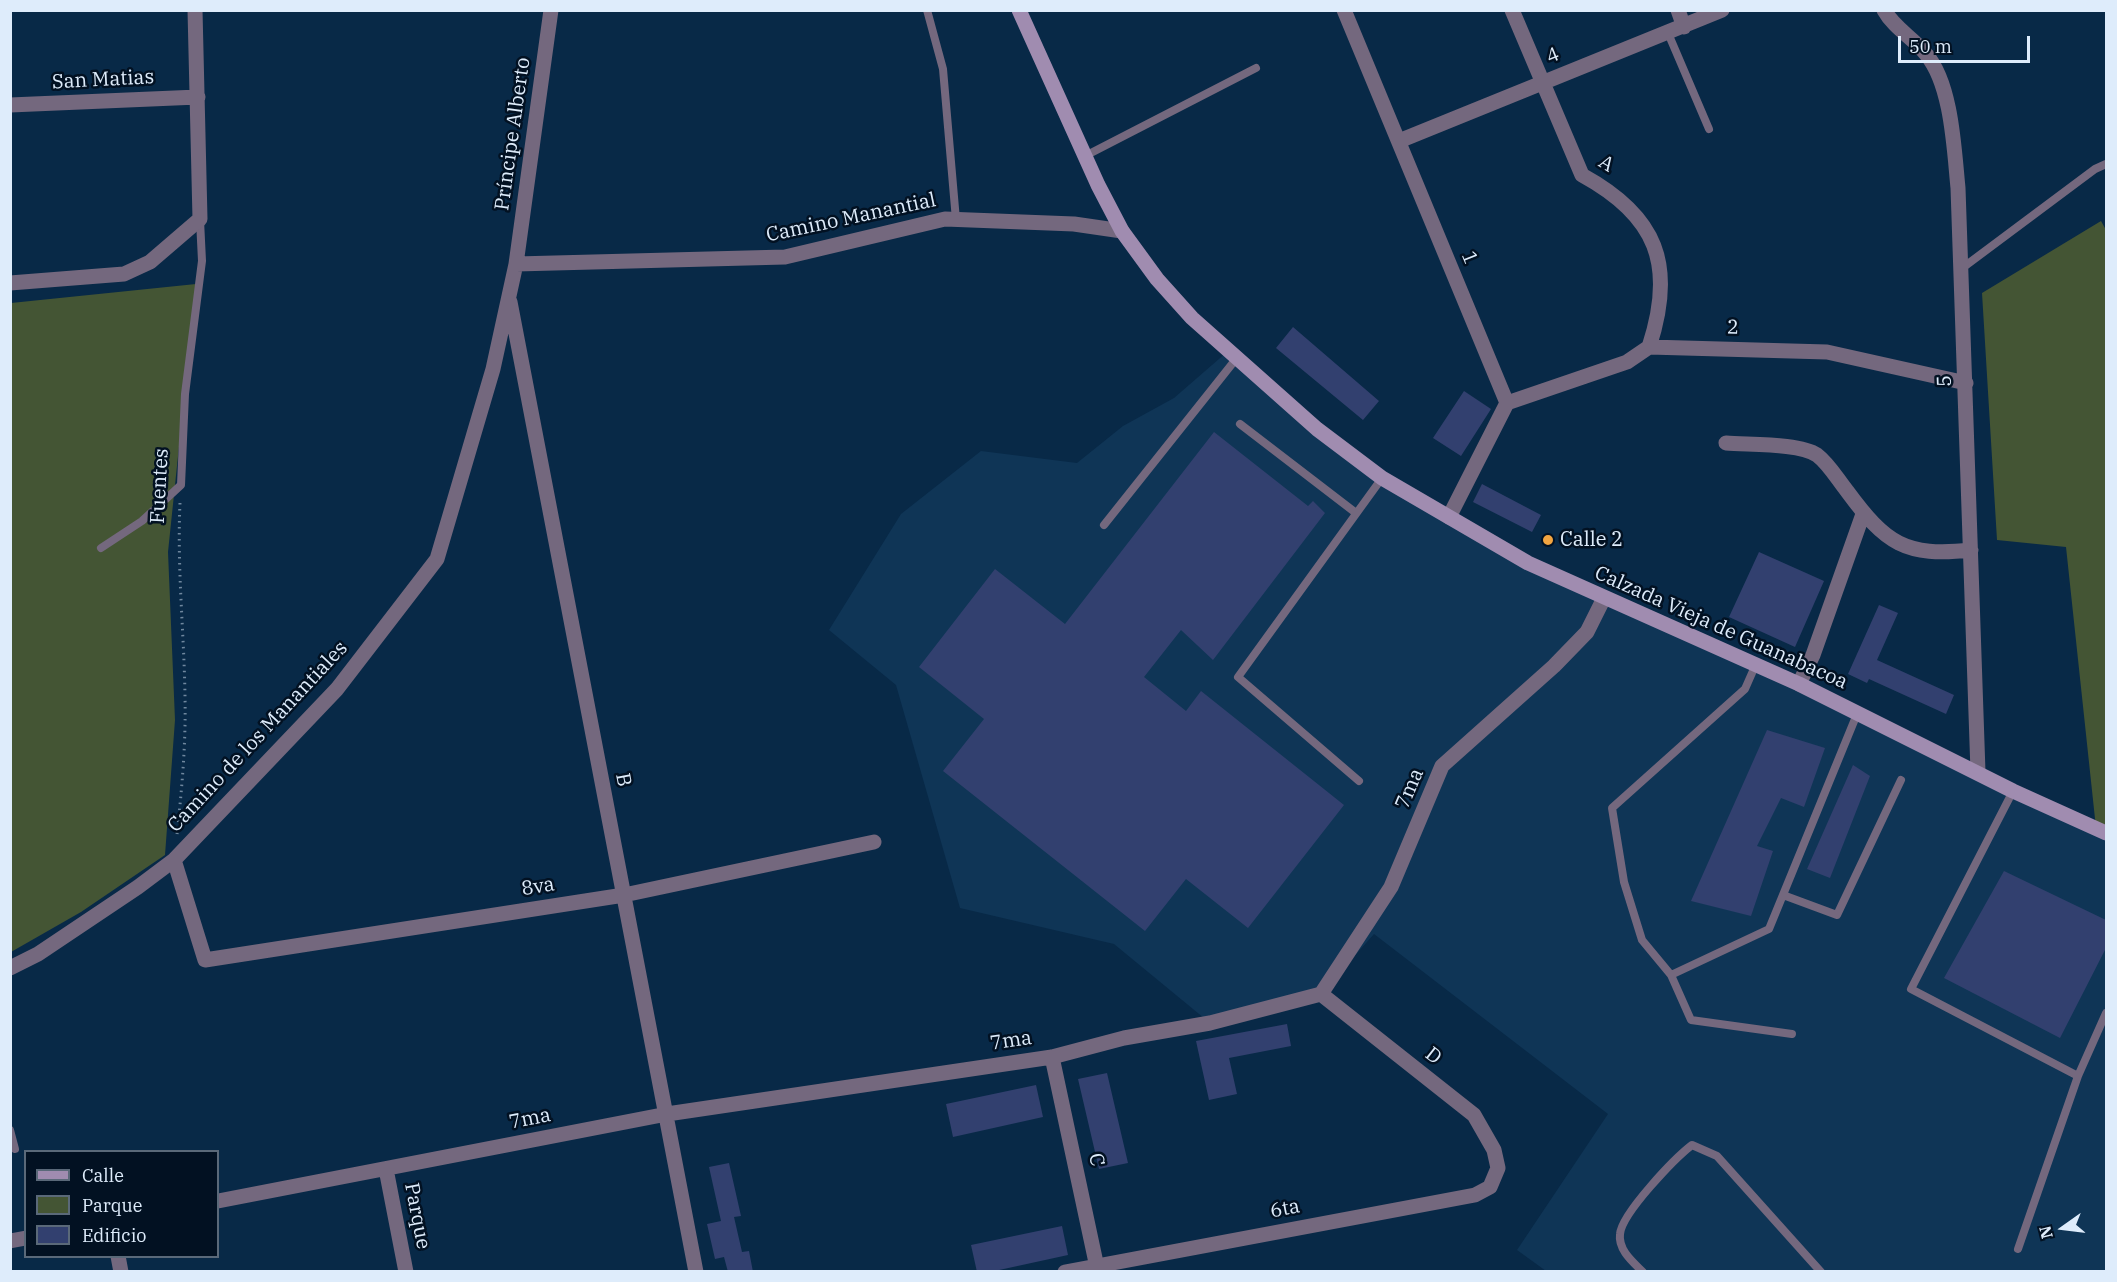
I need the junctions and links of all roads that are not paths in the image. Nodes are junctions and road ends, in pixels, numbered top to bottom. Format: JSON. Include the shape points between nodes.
{"nodes":[{"id":1,"x":195,"y":10,"type":"edge"},
{"id":2,"x":551,"y":10,"type":"edge"},
{"id":3,"x":927,"y":10,"type":"edge"},
{"id":4,"x":1019,"y":10,"type":"edge"},
{"id":5,"x":1344,"y":10,"type":"edge"},
{"id":6,"x":1512,"y":10,"type":"edge"},
{"id":7,"x":1678,"y":10,"type":"edge"},
{"id":8,"x":1722,"y":10,"type":"edge"},
{"id":9,"x":1884,"y":10,"type":"edge"},
{"id":10,"x":1684,"y":27,"type":"junction"},
{"id":11,"x":1668,"y":33,"type":"junction"},
{"id":12,"x":1256,"y":68,"type":"dead end"},
{"id":13,"x":1542,"y":83,"type":"junction"},
{"id":14,"x":198,"y":97,"type":"junction"},
{"id":15,"x":10,"y":105,"type":"edge"},
{"id":16,"x":1709,"y":129,"type":"dead end"},
{"id":17,"x":1399,"y":141,"type":"junction"},
{"id":18,"x":1085,"y":156,"type":"junction"},
{"id":19,"x":2106,"y":164,"type":"edge"},
{"id":20,"x":200,"y":219,"type":"junction"},
{"id":21,"x":956,"y":220,"type":"junction"},
{"id":22,"x":1122,"y":231,"type":"junction"},
{"id":23,"x":516,"y":264,"type":"junction"},
{"id":24,"x":1961,"y":269,"type":"junction"},
{"id":25,"x":10,"y":283,"type":"edge"},
{"id":26,"x":508,"y":296,"type":"junction"},
{"id":27,"x":1649,"y":347,"type":"junction"},
{"id":28,"x":1236,"y":359,"type":"junction"},
{"id":29,"x":1966,"y":383,"type":"junction"},
{"id":30,"x":1507,"y":403,"type":"junction"},
{"id":31,"x":1240,"y":423,"type":"dead end"},
{"id":32,"x":1726,"y":443,"type":"dead end"},
{"id":33,"x":1382,"y":478,"type":"junction"},
{"id":34,"x":1356,"y":513,"type":"junction"},
{"id":35,"x":1863,"y":514,"type":"junction"},
{"id":36,"x":1449,"y":517,"type":"junction"},
{"id":37,"x":1104,"y":525,"type":"dead end"},
{"id":38,"x":101,"y":548,"type":"dead end"},
{"id":39,"x":1971,"y":550,"type":"junction"},
{"id":40,"x":1604,"y":598,"type":"junction"},
{"id":41,"x":1756,"y":664,"type":"junction"},
{"id":42,"x":1799,"y":684,"type":"junction"},
{"id":43,"x":1857,"y":714,"type":"junction"},
{"id":44,"x":1978,"y":772,"type":"junction"},
{"id":45,"x":1901,"y":780,"type":"dead end"},
{"id":46,"x":1359,"y":781,"type":"dead end"},
{"id":47,"x":2013,"y":791,"type":"junction"},
{"id":48,"x":2106,"y":833,"type":"edge"},
{"id":49,"x":874,"y":842,"type":"dead end"},
{"id":50,"x":174,"y":860,"type":"junction"},
{"id":51,"x":624,"y":895,"type":"junction"},
{"id":52,"x":1783,"y":895,"type":"junction"},
{"id":53,"x":10,"y":968,"type":"edge"},
{"id":54,"x":1671,"y":975,"type":"junction"},
{"id":55,"x":1321,"y":994,"type":"junction"},
{"id":56,"x":2106,"y":1013,"type":"edge"},
{"id":57,"x":1792,"y":1034,"type":"dead end"},
{"id":58,"x":1052,"y":1057,"type":"junction"},
{"id":59,"x":2078,"y":1076,"type":"junction"},
{"id":60,"x":667,"y":1114,"type":"junction"},
{"id":61,"x":10,"y":1130,"type":"edge"},
{"id":62,"x":15,"y":1149,"type":"dead end"},
{"id":63,"x":1498,"y":1168,"type":"joint"},
{"id":64,"x":386,"y":1169,"type":"junction"},
{"id":65,"x":219,"y":1201,"type":"edge"},
{"id":66,"x":2018,"y":1249,"type":"dead end"},
{"id":67,"x":1098,"y":1268,"type":"edge"},
{"id":68,"x":406,"y":1272,"type":"edge"},
{"id":69,"x":696,"y":1272,"type":"edge"},
{"id":70,"x":1065,"y":1272,"type":"edge"},
{"id":71,"x":1644,"y":1272,"type":"edge"},
{"id":72,"x":1821,"y":1272,"type":"edge"}],
"edges":[{"from":1,"to":14,"type":"street","name":"Fuentes"},
{"from":2,"to":23,"type":"street","name":"Príncipe Alberto"},
{"from":3,"to":21,"type":"lane","via":[[943,69]]},
{"from":4,"to":18,"type":"main road","name":"Calzada Vieja de Guanabacoa"},
{"from":5,"to":17,"type":"street","name":"1"},
{"from":6,"to":13,"type":"street","name":"A"},
{"from":7,"to":10,"type":"street"},
{"from":8,"to":10,"type":"street","name":"4"},
{"from":9,"to":24,"type":"street","name":"5","via":[[1889,20],[1927,55],[1942,87],[1953,133]]},
{"from":10,"to":11,"type":"street","name":"4"},
{"from":11,"to":13,"type":"street","name":"4"},
{"from":11,"to":16,"type":"lane"},
{"from":12,"to":18,"type":"lane"},
{"from":13,"to":17,"type":"street","name":"4"},
{"from":13,"to":27,"type":"street","name":"A","via":[[1582,175],[1629,206],[1654,243],[1663,287]]},
{"from":14,"to":15,"type":"street","name":"San Matias"},
{"from":14,"to":20,"type":"street","name":"Fuentes"},
{"from":17,"to":30,"type":"street","name":"1"},
{"from":18,"to":22,"type":"main road","name":"Calzada Vieja de Guanabacoa"},
{"from":19,"to":24,"type":"lane"},
{"from":20,"to":25,"type":"street","via":[[150,262],[124,274]]},
{"from":20,"to":38,"type":"lane","name":"Fuentes","via":[[202,261],[185,394],[181,485],[142,521]]},
{"from":21,"to":22,"type":"street","name":"Camino Manantial","via":[[1074,224]]},
{"from":21,"to":23,"type":"street","name":"Camino Manantial","via":[[945,219],[785,257]]},
{"from":22,"to":28,"type":"main road","name":"Calzada Vieja de Guanabacoa","via":[[1192,318]]},
{"from":23,"to":26,"type":"street","name":"Camino de los Manantiales"},
{"from":24,"to":29,"type":"street","name":"5"},
{"from":26,"to":50,"type":"street","name":"Camino de los Manantiales","via":[[493,369],[437,559],[337,689]]},
{"from":26,"to":51,"type":"street","name":"B"},
{"from":27,"to":29,"type":"street","name":"2","via":[[1827,352]]},
{"from":27,"to":30,"type":"street","via":[[1627,362]]},
{"from":28,"to":33,"type":"main road","name":"Calzada Vieja de Guanabacoa","via":[[1317,429]]},
{"from":28,"to":37,"type":"lane"},
{"from":29,"to":39,"type":"street","name":"5"},
{"from":30,"to":36,"type":"street"},
{"from":31,"to":34,"type":"lane"},
{"from":32,"to":35,"type":"street","via":[[1802,449],[1817,455]]},
{"from":33,"to":34,"type":"lane"},
{"from":33,"to":36,"type":"main road","name":"Calzada Vieja de Guanabacoa"},
{"from":34,"to":46,"type":"lane","via":[[1238,677]]},
{"from":35,"to":39,"type":"street","via":[[1901,546],[1922,553]]},
{"from":35,"to":42,"type":"street"},
{"from":36,"to":40,"type":"main road","name":"Calzada Vieja de Guanabacoa","via":[[1528,563]]},
{"from":39,"to":44,"type":"street","name":"5"},
{"from":40,"to":41,"type":"main road","name":"Calzada Vieja de Guanabacoa"},
{"from":40,"to":55,"type":"street","name":"7ma","via":[[1587,632],[1442,766],[1391,887]]},
{"from":41,"to":42,"type":"main road","name":"Calzada Vieja de Guanabacoa"},
{"from":41,"to":54,"type":"lane","via":[[1745,689],[1612,808],[1624,882],[1642,940]]},
{"from":42,"to":43,"type":"main road","name":"Calzada Vieja de Guanabacoa"},
{"from":43,"to":44,"type":"main road","name":"Calzada Vieja de Guanabacoa"},
{"from":43,"to":52,"type":"lane"},
{"from":44,"to":47,"type":"main road","name":"Calzada Vieja de Guanabacoa"},
{"from":45,"to":52,"type":"lane","via":[[1837,915]]},
{"from":47,"to":48,"type":"main road","name":"Calzada Vieja de Guanabacoa"},
{"from":47,"to":59,"type":"lane","via":[[1911,989]]},
{"from":49,"to":51,"type":"street","name":"8va"},
{"from":50,"to":51,"type":"street","name":"8va","via":[[205,960]]},
{"from":50,"to":53,"type":"street","name":"Camino de los Manantiales","via":[[38,954]]},
{"from":51,"to":60,"type":"street","name":"B"},
{"from":52,"to":54,"type":"lane","via":[[1769,929]]},
{"from":54,"to":57,"type":"lane","via":[[1691,1020]]},
{"from":55,"to":58,"type":"street","name":"7ma"},
{"from":55,"to":63,"type":"street","name":"D","via":[[1474,1115],[1494,1150]]},
{"from":56,"to":59,"type":"lane"},
{"from":58,"to":60,"type":"street","name":"7ma"},
{"from":58,"to":67,"type":"street","name":"C"},
{"from":59,"to":66,"type":"lane"},
{"from":60,"to":64,"type":"street","name":"7ma"},
{"from":60,"to":69,"type":"street","name":"B"},
{"from":61,"to":62,"type":"lane"},
{"from":63,"to":67,"type":"street","name":"6ta","via":[[1490,1187],[1475,1195]]},
{"from":64,"to":65,"type":"street","name":"7ma"},
{"from":64,"to":68,"type":"street","name":"Parque"},
{"from":67,"to":70,"type":"street","name":"6ta"},
{"from":71,"to":72,"type":"lane","via":[[1626,1255],[1619,1235],[1625,1219],[1675,1158],[1692,1145],[1717,1156]]}]}
